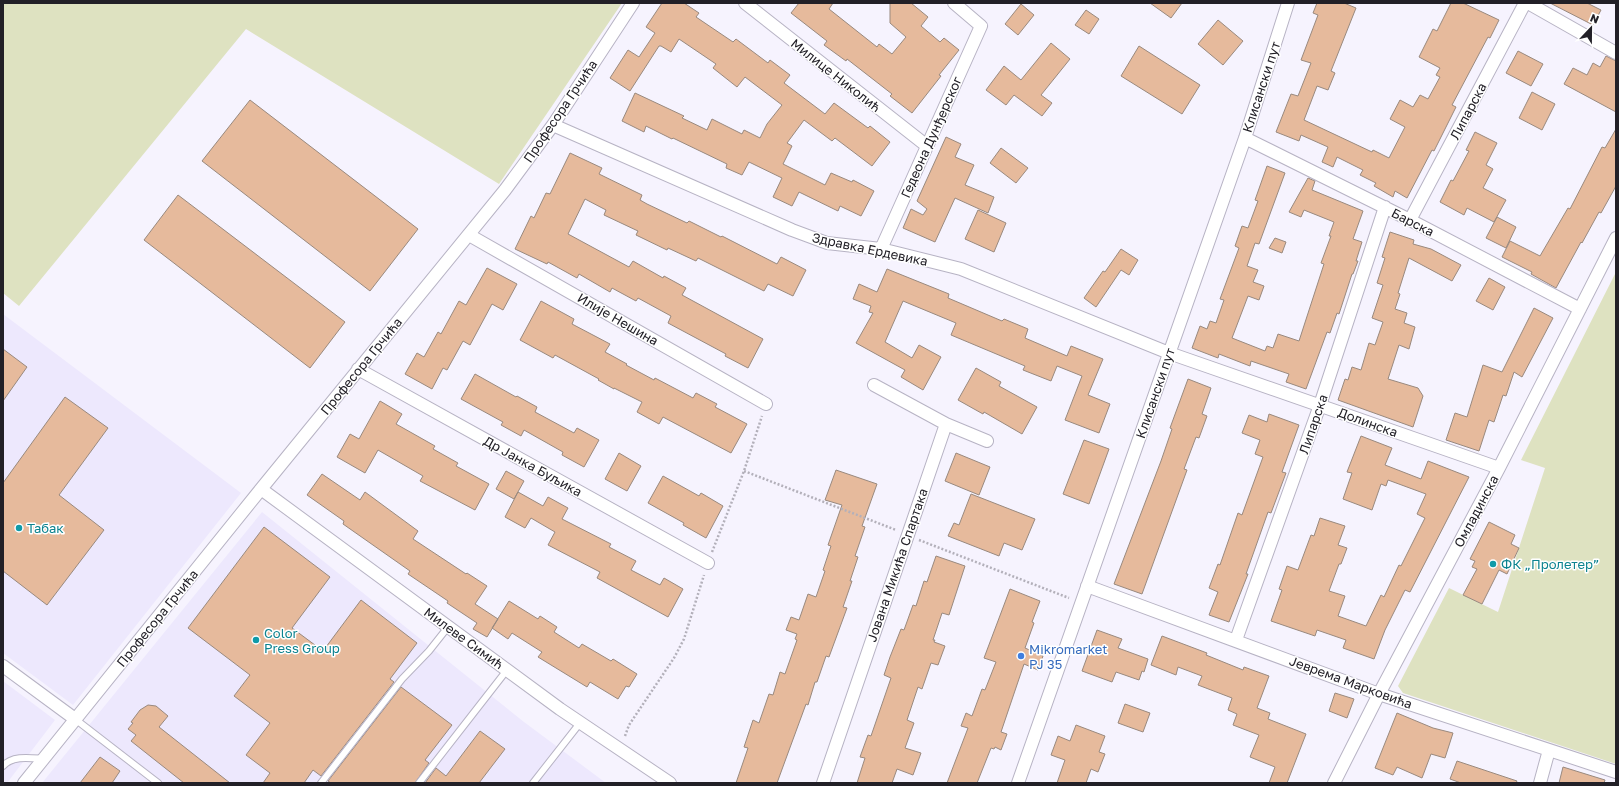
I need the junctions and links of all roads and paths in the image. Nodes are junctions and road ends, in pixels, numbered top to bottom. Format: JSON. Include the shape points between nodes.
{"nodes":[{"id":1,"x":633,"y":3,"type":"edge"},
{"id":2,"x":745,"y":3,"type":"edge"},
{"id":3,"x":954,"y":3,"type":"edge"},
{"id":4,"x":1288,"y":3,"type":"edge"},
{"id":5,"x":1526,"y":3,"type":"edge"},
{"id":6,"x":1616,"y":53,"type":"edge"},
{"id":7,"x":553,"y":124,"type":"junction"},
{"id":8,"x":1245,"y":138,"type":"junction"},
{"id":9,"x":927,"y":146,"type":"junction"},
{"id":10,"x":1385,"y":207,"type":"junction"},
{"id":11,"x":1410,"y":220,"type":"junction"},
{"id":12,"x":469,"y":235,"type":"junction"},
{"id":13,"x":1616,"y":238,"type":"edge"},
{"id":14,"x":881,"y":249,"type":"junction"},
{"id":15,"x":1580,"y":309,"type":"junction"},
{"id":16,"x":1169,"y":353,"type":"junction"},
{"id":17,"x":358,"y":369,"type":"junction"},
{"id":18,"x":874,"y":386,"type":"dead end"},
{"id":19,"x":766,"y":404,"type":"joint"},
{"id":20,"x":1320,"y":405,"type":"junction"},
{"id":21,"x":946,"y":424,"type":"junction"},
{"id":22,"x":987,"y":441,"type":"dead end"},
{"id":23,"x":1499,"y":468,"type":"junction"},
{"id":24,"x":261,"y":489,"type":"junction"},
{"id":25,"x":708,"y":563,"type":"junction"},
{"id":26,"x":1087,"y":586,"type":"junction"},
{"id":27,"x":448,"y":626,"type":"junction"},
{"id":28,"x":1236,"y":640,"type":"junction"},
{"id":29,"x":3,"y":666,"type":"edge"},
{"id":30,"x":507,"y":670,"type":"junction"},
{"id":31,"x":1379,"y":694,"type":"junction"},
{"id":32,"x":75,"y":720,"type":"junction"},
{"id":33,"x":580,"y":723,"type":"junction"},
{"id":34,"x":619,"y":750,"type":"junction"},
{"id":35,"x":1549,"y":750,"type":"junction"},
{"id":36,"x":44,"y":759,"type":"junction"},
{"id":37,"x":3,"y":766,"type":"edge"},
{"id":38,"x":1616,"y":772,"type":"edge"},
{"id":39,"x":24,"y":783,"type":"edge"},
{"id":40,"x":158,"y":783,"type":"edge"},
{"id":41,"x":321,"y":783,"type":"edge"},
{"id":42,"x":418,"y":783,"type":"edge"},
{"id":43,"x":533,"y":783,"type":"edge"},
{"id":44,"x":670,"y":783,"type":"edge"},
{"id":45,"x":823,"y":783,"type":"edge"},
{"id":46,"x":1018,"y":783,"type":"edge"},
{"id":47,"x":1334,"y":783,"type":"edge"},
{"id":48,"x":1540,"y":783,"type":"edge"}],
"edges":[{"from":1,"to":7,"type":"street","name":"Професора Грчића"},
{"from":2,"to":9,"type":"street","name":"Милице Николић"},
{"from":3,"to":9,"type":"street","name":"Гедеона Дунђерског","via":[[982,26]]},
{"from":4,"to":8,"type":"street","name":"Клисански пут"},
{"from":5,"to":6,"type":"street"},
{"from":5,"to":11,"type":"street","name":"Липарска"},
{"from":7,"to":12,"type":"street","name":"Професора Грчића"},
{"from":7,"to":14,"type":"street","name":"Здравка Ердевика","via":[[792,230],[827,243]]},
{"from":8,"to":10,"type":"street","name":"Барска"},
{"from":8,"to":16,"type":"street","name":"Клисански пут"},
{"from":9,"to":14,"type":"street","name":"Гедеона Дунђерског"},
{"from":10,"to":11,"type":"street","name":"Барска"},
{"from":10,"to":20,"type":"street","name":"Липарска"},
{"from":11,"to":15,"type":"street","name":"Барска"},
{"from":12,"to":17,"type":"street","name":"Професора Грчића"},
{"from":12,"to":19,"type":"street","name":"Илије Нешина"},
{"from":13,"to":15,"type":"street","name":"Омладинска"},
{"from":14,"to":16,"type":"street","name":"Здравка Ердевика","via":[[961,269]]},
{"from":15,"to":23,"type":"street","name":"Омладинска"},
{"from":16,"to":20,"type":"street","name":"Долинска"},
{"from":16,"to":26,"type":"street","name":"Клисански пут"},
{"from":17,"to":24,"type":"street","name":"Професора Грчића"},
{"from":17,"to":25,"type":"street","name":"Др Јанка Буљика"},
{"from":18,"to":21,"type":"street"},
{"from":19,"to":25,"type":"path","via":[[744,471]]},
{"from":20,"to":23,"type":"street","name":"Долинска"},
{"from":20,"to":28,"type":"street","name":"Липарска"},
{"from":21,"to":22,"type":"street"},
{"from":21,"to":45,"type":"street","name":"Јована Микића Спартака"},
{"from":23,"to":31,"type":"street","name":"Омладинска"},
{"from":24,"to":27,"type":"street","name":"Милеве Симић"},
{"from":24,"to":32,"type":"street","name":"Професора Грчића"},
{"from":25,"to":34,"type":"path","via":[[684,639],[629,725]]},
{"from":26,"to":28,"type":"street","name":"Јеврема Марковића"},
{"from":26,"to":46,"type":"street","name":"Клисански пут"},
{"from":27,"to":30,"type":"street","name":"Милеве Симић"},
{"from":27,"to":41,"type":"lane","via":[[429,651],[402,679]]},
{"from":28,"to":31,"type":"street","name":"Јеврема Марковића"},
{"from":29,"to":32,"type":"street"},
{"from":30,"to":33,"type":"street","name":"Милеве Симић"},
{"from":30,"to":42,"type":"lane"},
{"from":31,"to":35,"type":"street","name":"Јеврема Марковића"},
{"from":31,"to":47,"type":"street","name":"Омладинска"},
{"from":32,"to":36,"type":"street","name":"Професора Грчића"},
{"from":32,"to":40,"type":"lane"},
{"from":33,"to":34,"type":"street","name":"Милеве Симић"},
{"from":33,"to":43,"type":"lane"},
{"from":34,"to":44,"type":"street","name":"Милеве Симић"},
{"from":35,"to":38,"type":"street","name":"Јеврема Марковића"},
{"from":35,"to":48,"type":"street"},
{"from":36,"to":37,"type":"lane","via":[[22,757],[6,762]]},
{"from":36,"to":39,"type":"street","name":"Професора Грчића"}]}
